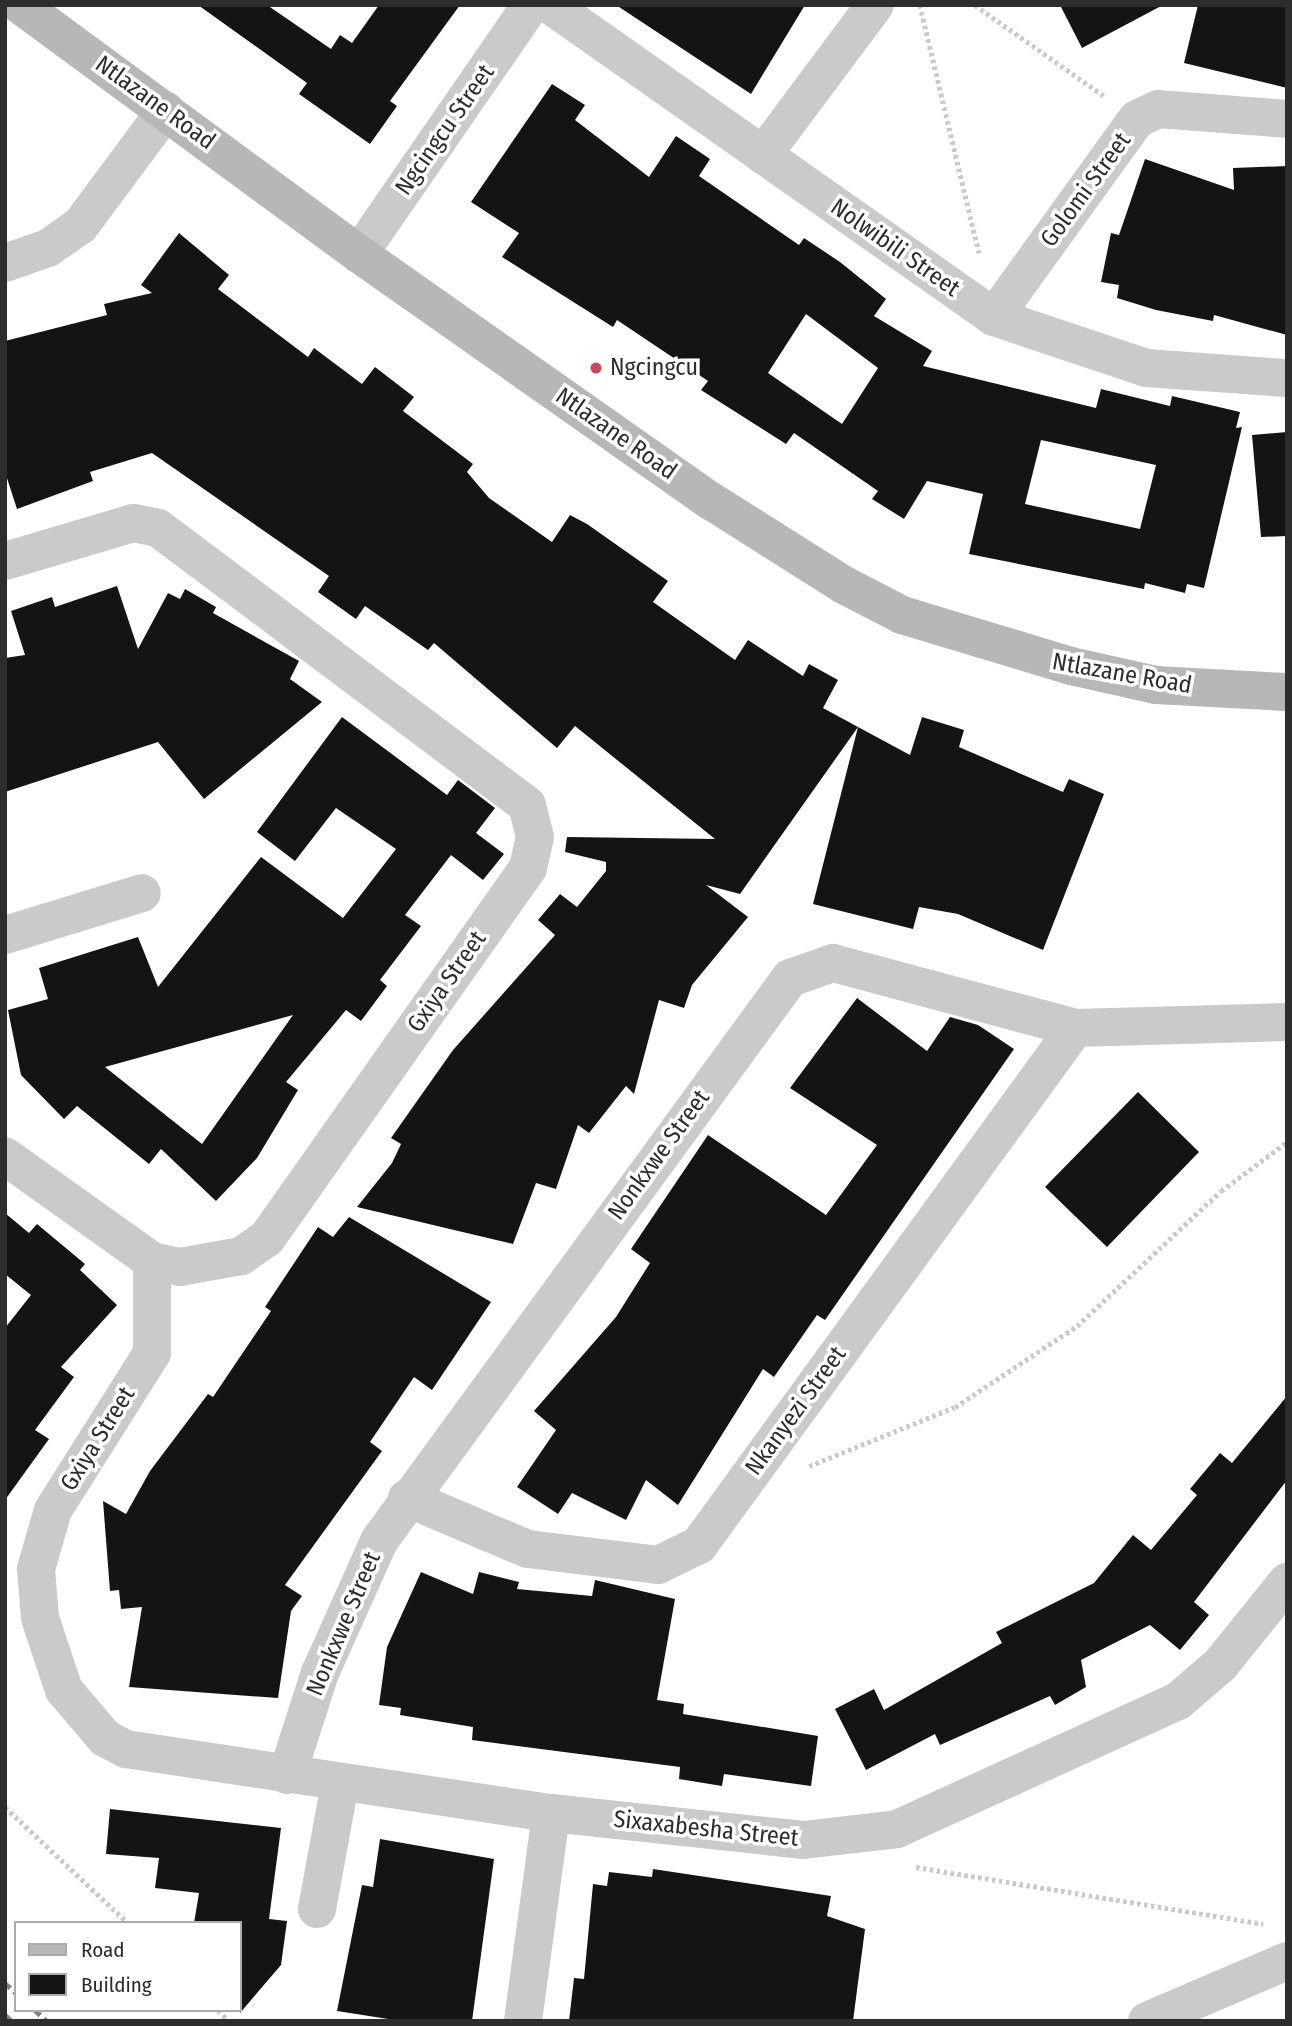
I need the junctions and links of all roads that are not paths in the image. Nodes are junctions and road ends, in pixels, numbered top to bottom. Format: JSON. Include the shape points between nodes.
{"nodes":[{"id":1,"x":20,"y":5,"type":"edge"},
{"id":2,"x":531,"y":5,"type":"edge"},
{"id":3,"x":550,"y":5,"type":"edge"},
{"id":4,"x":875,"y":5,"type":"edge"},
{"id":5,"x":166,"y":110,"type":"junction"},
{"id":6,"x":1287,"y":119,"type":"edge"},
{"id":7,"x":763,"y":155,"type":"junction"},
{"id":8,"x":359,"y":254,"type":"junction"},
{"id":9,"x":5,"y":263,"type":"edge"},
{"id":10,"x":994,"y":317,"type":"junction"},
{"id":11,"x":1287,"y":378,"type":"edge"},
{"id":12,"x":5,"y":561,"type":"edge"},
{"id":13,"x":1287,"y":692,"type":"edge"},
{"id":14,"x":142,"y":893,"type":"dead end"},
{"id":15,"x":5,"y":935,"type":"edge"},
{"id":16,"x":1287,"y":1022,"type":"edge"},
{"id":17,"x":1075,"y":1028,"type":"junction"},
{"id":18,"x":5,"y":1156,"type":"edge"},
{"id":19,"x":152,"y":1261,"type":"junction"},
{"id":20,"x":407,"y":1498,"type":"junction"},
{"id":21,"x":1287,"y":1582,"type":"edge"},
{"id":22,"x":40,"y":1618,"type":"joint"},
{"id":23,"x":287,"y":1775,"type":"junction"},
{"id":24,"x":340,"y":1784,"type":"junction"},
{"id":25,"x":551,"y":1813,"type":"junction"},
{"id":26,"x":317,"y":1909,"type":"dead end"},
{"id":27,"x":1287,"y":1961,"type":"edge"},
{"id":28,"x":523,"y":2021,"type":"edge"},
{"id":29,"x":1147,"y":2021,"type":"edge"}],
"edges":[{"from":1,"to":5,"type":"street","name":"Ntlazane Road"},
{"from":2,"to":8,"type":"street","name":"Ngcingcu Street"},
{"from":3,"to":7,"type":"street","name":"Nolwibili Street"},
{"from":4,"to":7,"type":"street"},
{"from":5,"to":8,"type":"street","name":"Ntlazane Road"},
{"from":5,"to":9,"type":"street","via":[[79,226],[48,248]]},
{"from":6,"to":10,"type":"street","name":"Golomi Street","via":[[1157,109],[1137,119]]},
{"from":7,"to":10,"type":"street","name":"Nolwibili Street"},
{"from":8,"to":13,"type":"street","name":"Ntlazane Road","via":[[711,501],[902,615],[1015,652],[1156,685]]},
{"from":10,"to":11,"type":"street","name":"Nolwibili Street","via":[[1146,368]]},
{"from":12,"to":19,"type":"street","name":"Gxiya Street","via":[[133,523],[158,528],[527,805],[532,820],[528,868],[267,1238],[211,1265]]},
{"from":14,"to":15,"type":"street"},
{"from":16,"to":17,"type":"street","name":"Nonkxwe Street"},
{"from":17,"to":20,"type":"street","name":"Nonkxwe Street","via":[[834,963],[790,978]]},
{"from":17,"to":20,"type":"street","name":"Nkanyezi Street","via":[[699,1545],[658,1565],[528,1549]]},
{"from":18,"to":19,"type":"street"},
{"from":19,"to":22,"type":"street","name":"Gxiya Street","via":[[152,1353],[53,1510],[36,1569]]},
{"from":20,"to":23,"type":"street","name":"Nonkxwe Street","via":[[379,1541],[320,1673]]},
{"from":21,"to":25,"type":"street","name":"Sixaxabesha Street","via":[[1220,1665],[1178,1701],[897,1829],[804,1840]]},
{"from":22,"to":23,"type":"street","name":"Sixaxabesha Street","via":[[64,1690],[105,1738],[126,1749]]},
{"from":23,"to":24,"type":"street","name":"Sixaxabesha Street"},
{"from":24,"to":25,"type":"street","name":"Sixaxabesha Street"},
{"from":24,"to":26,"type":"street"},
{"from":25,"to":28,"type":"street"},
{"from":27,"to":29,"type":"street"}]}
